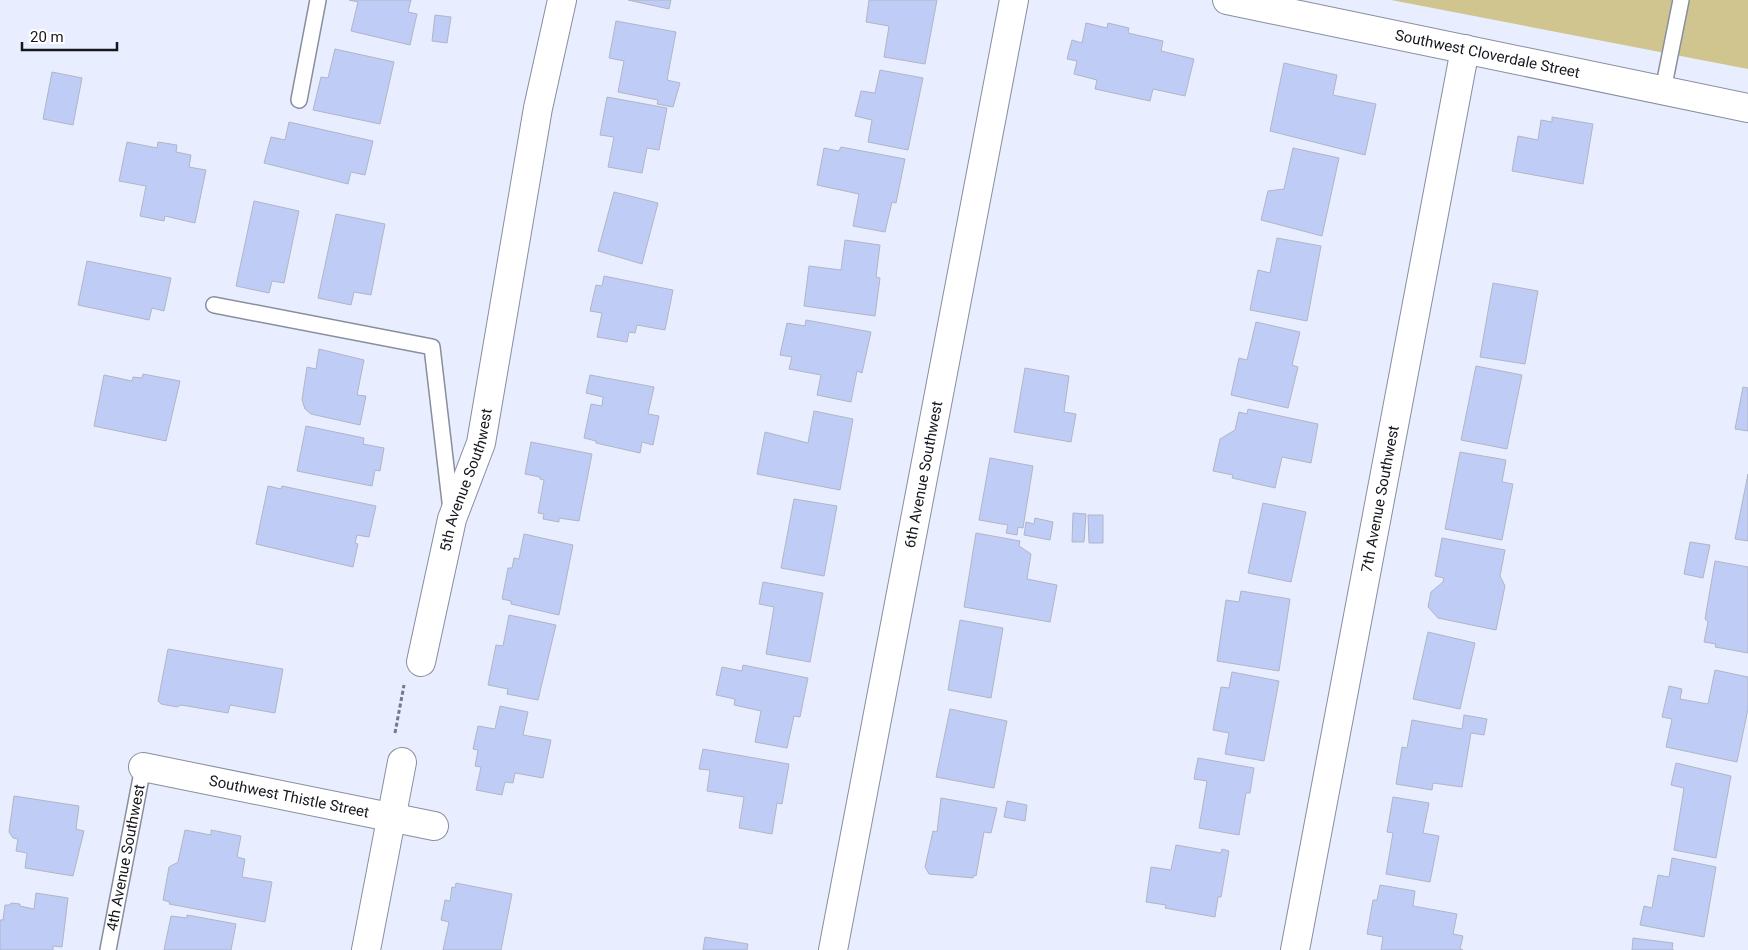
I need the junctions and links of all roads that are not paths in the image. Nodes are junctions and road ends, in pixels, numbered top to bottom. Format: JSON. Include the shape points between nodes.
{"nodes":[{"id":1,"x":318,"y":0,"type":"edge"},
{"id":2,"x":562,"y":0,"type":"edge"},
{"id":3,"x":1014,"y":0,"type":"edge"},
{"id":4,"x":1226,"y":0,"type":"edge"},
{"id":5,"x":1681,"y":0,"type":"edge"},
{"id":6,"x":1465,"y":49,"type":"junction"},
{"id":7,"x":1663,"y":90,"type":"junction"},
{"id":8,"x":299,"y":100,"type":"dead end"},
{"id":9,"x":1748,"y":108,"type":"edge"},
{"id":10,"x":214,"y":305,"type":"dead end"},
{"id":11,"x":452,"y":519,"type":"junction"},
{"id":12,"x":421,"y":662,"type":"road end"},
{"id":13,"x":402,"y":762,"type":"road end"},
{"id":14,"x":143,"y":767,"type":"joint"},
{"id":15,"x":391,"y":817,"type":"junction"},
{"id":16,"x":434,"y":826,"type":"dead end"},
{"id":17,"x":108,"y":950,"type":"edge"},
{"id":18,"x":366,"y":950,"type":"edge"},
{"id":19,"x":833,"y":950,"type":"edge"},
{"id":20,"x":1294,"y":950,"type":"edge"}],
"edges":[{"from":1,"to":8,"type":"lane"},
{"from":2,"to":11,"type":"street","name":"5th Avenue Southwest","via":[[538,108],[481,444]]},
{"from":3,"to":19,"type":"street","name":"6th Avenue Southwest"},
{"from":4,"to":6,"type":"street","name":"Southwest Cloverdale Street"},
{"from":5,"to":7,"type":"lane"},
{"from":6,"to":7,"type":"street","name":"Southwest Cloverdale Street"},
{"from":6,"to":20,"type":"street","name":"7th Avenue Southwest"},
{"from":7,"to":9,"type":"street","name":"Southwest Cloverdale Street"},
{"from":10,"to":11,"type":"lane","via":[[432,347]]},
{"from":11,"to":12,"type":"street","name":"5th Avenue Southwest"},
{"from":13,"to":15,"type":"street"},
{"from":14,"to":15,"type":"street","name":"Southwest Thistle Street"},
{"from":14,"to":17,"type":"lane","name":"4th Avenue Southwest"},
{"from":15,"to":16,"type":"street","name":"Southwest Thistle Street"},
{"from":15,"to":18,"type":"street"}]}
